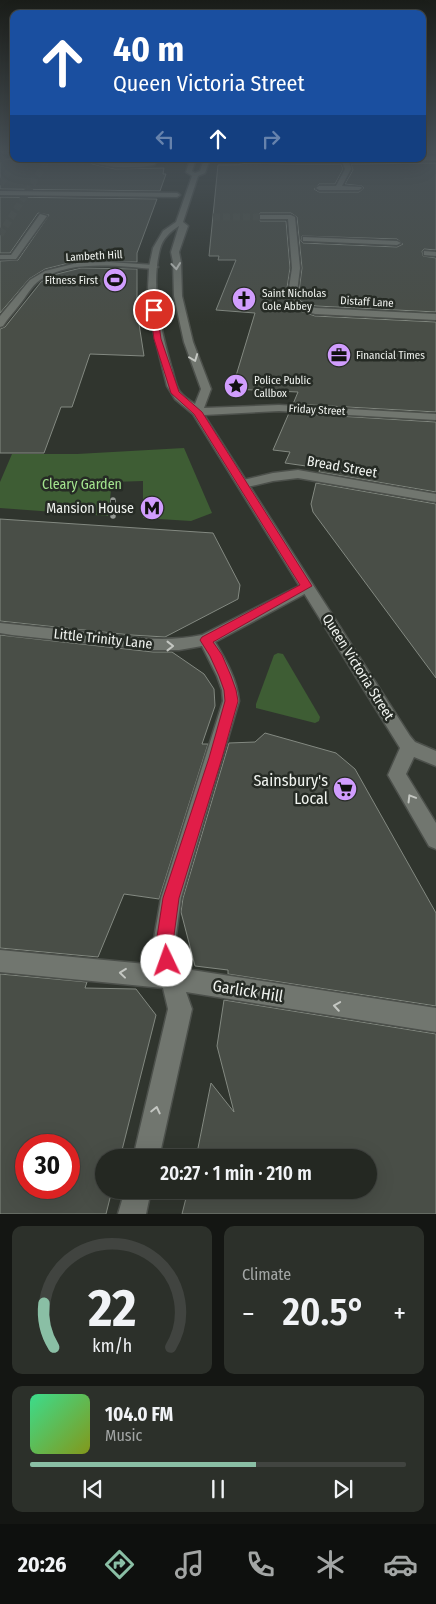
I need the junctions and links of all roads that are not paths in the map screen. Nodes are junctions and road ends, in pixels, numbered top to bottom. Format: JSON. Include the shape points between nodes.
{"nodes":[{"id":1,"x":183,"y":210,"type":"edge"},
{"id":2,"x":43,"y":216,"type":"dead end"},
{"id":3,"x":263,"y":217,"type":"tunnel mouth"},
{"id":4,"x":179,"y":223,"type":"junction"},
{"id":5,"x":306,"y":239,"type":"dead end"},
{"id":6,"x":397,"y":243,"type":"dead end"},
{"id":7,"x":427,"y":253,"type":"dead end"},
{"id":8,"x":436,"y":254,"type":"edge"},
{"id":9,"x":3,"y":257,"type":"dead end"},
{"id":10,"x":154,"y":267,"type":"junction"},
{"id":11,"x":436,"y":317,"type":"edge"},
{"id":12,"x":0,"y":323,"type":"edge"},
{"id":13,"x":197,"y":412,"type":"junction"},
{"id":14,"x":436,"y":417,"type":"edge"},
{"id":15,"x":243,"y":484,"type":"junction"},
{"id":16,"x":436,"y":498,"type":"edge"},
{"id":17,"x":307,"y":586,"type":"junction"},
{"id":18,"x":0,"y":628,"type":"edge"},
{"id":19,"x":206,"y":640,"type":"junction"},
{"id":20,"x":409,"y":747,"type":"junction"},
{"id":21,"x":436,"y":759,"type":"edge"},
{"id":22,"x":436,"y":840,"type":"edge"},
{"id":23,"x":0,"y":961,"type":"edge"},
{"id":24,"x":172,"y":978,"type":"junction"},
{"id":25,"x":436,"y":1020,"type":"edge"},
{"id":26,"x":148,"y":1149,"type":"edge"},
{"id":27,"x":136,"y":1199,"type":"edge"},
{"id":28,"x":132,"y":1214,"type":"edge"}],
"edges":[{"from":1,"to":4,"type":"street"},
{"from":2,"to":9,"type":"street","via":[[13,257]]},
{"from":3,"to":11,"type":"street","name":"Distaff Lane","via":[[291,217],[296,268],[291,301],[298,306],[315,311]]},
{"from":4,"to":10,"type":"street","name":"Queen Victoria Street","via":[[169,226],[157,244]]},
{"from":4,"to":13,"type":"street","one_way":true,"via":[[184,226],[174,256],[178,262],[179,309],[206,389]]},
{"from":5,"to":6,"type":"street"},
{"from":7,"to":8,"type":"street"},
{"from":10,"to":12,"type":"street","name":"Lambeth Hill","via":[[93,265],[52,271],[35,280]]},
{"from":10,"to":13,"type":"street","name":"Queen Victoria Street","via":[[151,289],[158,339],[175,393]]},
{"from":13,"to":14,"type":"street","name":"Friday Street","via":[[279,408]]},
{"from":13,"to":15,"type":"street","name":"Queen Victoria Street"},
{"from":15,"to":16,"type":"street","name":"Bread Street","via":[[298,474]]},
{"from":15,"to":17,"type":"street","name":"Queen Victoria Street"},
{"from":17,"to":19,"type":"street"},
{"from":17,"to":20,"type":"street","name":"Queen Victoria Street"},
{"from":18,"to":19,"type":"street","name":"Little Trinity Lane","one_way":true,"via":[[171,646]]},
{"from":19,"to":24,"type":"street","via":[[216,655],[231,701],[171,898],[164,950]]},
{"from":20,"to":21,"type":"street"},
{"from":22,"to":20,"type":"street","one_way":true,"via":[[397,776]]},
{"from":24,"to":23,"type":"street","name":"Garlick Hill","one_way":true},
{"from":25,"to":24,"type":"street","name":"Garlick Hill","one_way":true},
{"from":26,"to":24,"type":"street","one_way":true,"via":[[180,1009]]},
{"from":27,"to":28,"type":"street"}]}
